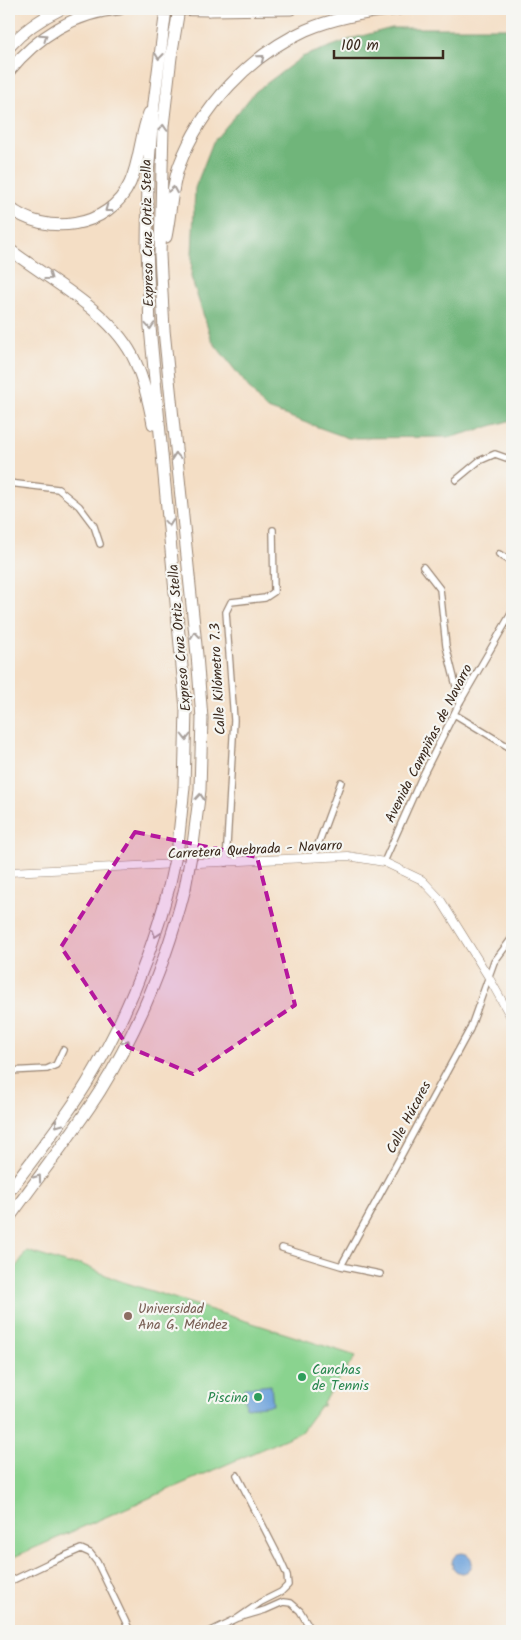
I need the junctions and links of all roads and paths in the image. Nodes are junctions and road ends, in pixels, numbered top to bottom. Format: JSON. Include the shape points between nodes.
{"nodes":[{"id":1,"x":61,"y":9,"type":"edge"},
{"id":2,"x":120,"y":9,"type":"edge"},
{"id":3,"x":160,"y":9,"type":"edge"},
{"id":4,"x":166,"y":9,"type":"edge"},
{"id":5,"x":179,"y":9,"type":"edge"},
{"id":6,"x":291,"y":9,"type":"edge"},
{"id":7,"x":399,"y":9,"type":"edge"},
{"id":8,"x":9,"y":48,"type":"edge"},
{"id":9,"x":9,"y":71,"type":"edge"},
{"id":10,"x":154,"y":102,"type":"junction"},
{"id":11,"x":9,"y":207,"type":"edge"},
{"id":12,"x":9,"y":249,"type":"edge"},
{"id":13,"x":160,"y":255,"type":"junction"},
{"id":14,"x":512,"y":460,"type":"edge"},
{"id":15,"x":456,"y":480,"type":"dead end"},
{"id":16,"x":9,"y":483,"type":"edge"},
{"id":17,"x":166,"y":488,"type":"junction"},
{"id":18,"x":273,"y":530,"type":"dead end"},
{"id":19,"x":100,"y":544,"type":"dead end"},
{"id":20,"x":499,"y":554,"type":"dead end"},
{"id":21,"x":512,"y":562,"type":"edge"},
{"id":22,"x":423,"y":567,"type":"dead end"},
{"id":23,"x":512,"y":612,"type":"edge"},
{"id":24,"x":460,"y":702,"type":"junction"},
{"id":25,"x":454,"y":714,"type":"junction"},
{"id":26,"x":512,"y":749,"type":"edge"},
{"id":27,"x":341,"y":782,"type":"dead end"},
{"id":28,"x":313,"y":858,"type":"junction"},
{"id":29,"x":384,"y":862,"type":"junction"},
{"id":30,"x":226,"y":863,"type":"junction"},
{"id":31,"x":9,"y":872,"type":"edge"},
{"id":32,"x":512,"y":938,"type":"edge"},
{"id":33,"x":488,"y":976,"type":"junction"},
{"id":34,"x":512,"y":1019,"type":"edge"},
{"id":35,"x":63,"y":1050,"type":"dead end"},
{"id":36,"x":9,"y":1071,"type":"edge"},
{"id":37,"x":9,"y":1191,"type":"edge"},
{"id":38,"x":9,"y":1218,"type":"edge"},
{"id":39,"x":282,"y":1248,"type":"dead end"},
{"id":40,"x":341,"y":1266,"type":"junction"},
{"id":41,"x":380,"y":1274,"type":"dead end"},
{"id":42,"x":237,"y":1475,"type":"dead end"},
{"id":43,"x":9,"y":1582,"type":"edge"},
{"id":44,"x":238,"y":1618,"type":"junction"},
{"id":45,"x":130,"y":1631,"type":"edge"},
{"id":46,"x":211,"y":1631,"type":"edge"},
{"id":47,"x":312,"y":1631,"type":"edge"}],
"edges":[{"from":1,"to":8,"type":"highway","via":[[49,14]]},
{"from":9,"to":2,"type":"highway","one_way":true,"via":[[32,46],[61,26],[86,15]]},
{"from":3,"to":6,"type":"highway","bridge":true},
{"from":4,"to":10,"type":"highway","name":"Expreso Cruz Ortiz Stella","one_way":true},
{"from":13,"to":5,"type":"highway","name":"Expreso Cruz Ortiz Stella","one_way":true,"via":[[163,126]]},
{"from":13,"to":7,"type":"highway","one_way":true,"via":[[167,235],[174,182],[185,151],[208,112],[234,80],[272,49],[307,29],[332,20]]},
{"from":10,"to":11,"type":"highway","one_way":true,"via":[[144,126],[138,161],[129,186],[108,210],[84,221],[59,226],[36,222]]},
{"from":10,"to":17,"type":"highway","name":"Expreso Cruz Ortiz Stella","one_way":true,"via":[[148,174],[148,287]]},
{"from":12,"to":17,"type":"highway","one_way":true,"via":[[99,315],[128,348],[146,390],[158,467]]},
{"from":38,"to":13,"type":"highway","name":"Expreso Cruz Ortiz Stella","one_way":true,"bridge":true,"via":[[85,1114],[125,1046],[159,973],[185,888],[193,845],[200,790],[201,710],[164,330]]},
{"from":14,"to":15,"type":"street","via":[[495,454]]},
{"from":16,"to":19,"type":"street","via":[[58,489],[79,506],[94,526]]},
{"from":17,"to":37,"type":"highway","name":"Expreso Cruz Ortiz Stella","one_way":true,"bridge":true,"via":[[186,709],[186,770],[178,845],[169,887],[145,964],[118,1028],[81,1091]]},
{"from":18,"to":30,"type":"street","name":"Calle Kilómetro 7.3","via":[[274,592],[265,598],[231,602],[226,612],[234,720]]},
{"from":20,"to":21,"type":"street"},
{"from":22,"to":24,"type":"street","via":[[440,589],[446,646]]},
{"from":23,"to":24,"type":"street","name":"Avenida Campiñas de Navarro"},
{"from":24,"to":25,"type":"street","name":"Avenida Campiñas de Navarro"},
{"from":25,"to":26,"type":"street"},
{"from":25,"to":29,"type":"street","name":"Avenida Campiñas de Navarro"},
{"from":27,"to":28,"type":"street"},
{"from":28,"to":29,"type":"street","name":"Carretera Quebrada - Navarro","via":[[348,856]]},
{"from":28,"to":30,"type":"street","name":"Carretera Quebrada - Navarro"},
{"from":29,"to":33,"type":"street","name":"Carretera Quebrada - Navarro","via":[[422,880],[440,899]]},
{"from":30,"to":31,"type":"street","name":"Carretera Quebrada - Navarro"},
{"from":32,"to":33,"type":"street","name":"Calle Húcares"},
{"from":33,"to":34,"type":"street","name":"Carretera Quebrada - Navarro"},
{"from":33,"to":40,"type":"street","name":"Calle Húcares","via":[[470,1029]]},
{"from":35,"to":36,"type":"street","via":[[56,1065],[47,1069]]},
{"from":39,"to":40,"type":"street"},
{"from":40,"to":41,"type":"street"},
{"from":42,"to":44,"type":"street","via":[[279,1557],[288,1584],[281,1592]]},
{"from":43,"to":45,"type":"street","via":[[81,1549],[90,1553],[97,1562]]},
{"from":44,"to":46,"type":"street"},
{"from":44,"to":47,"type":"street","via":[[283,1602],[291,1603]]}]}
